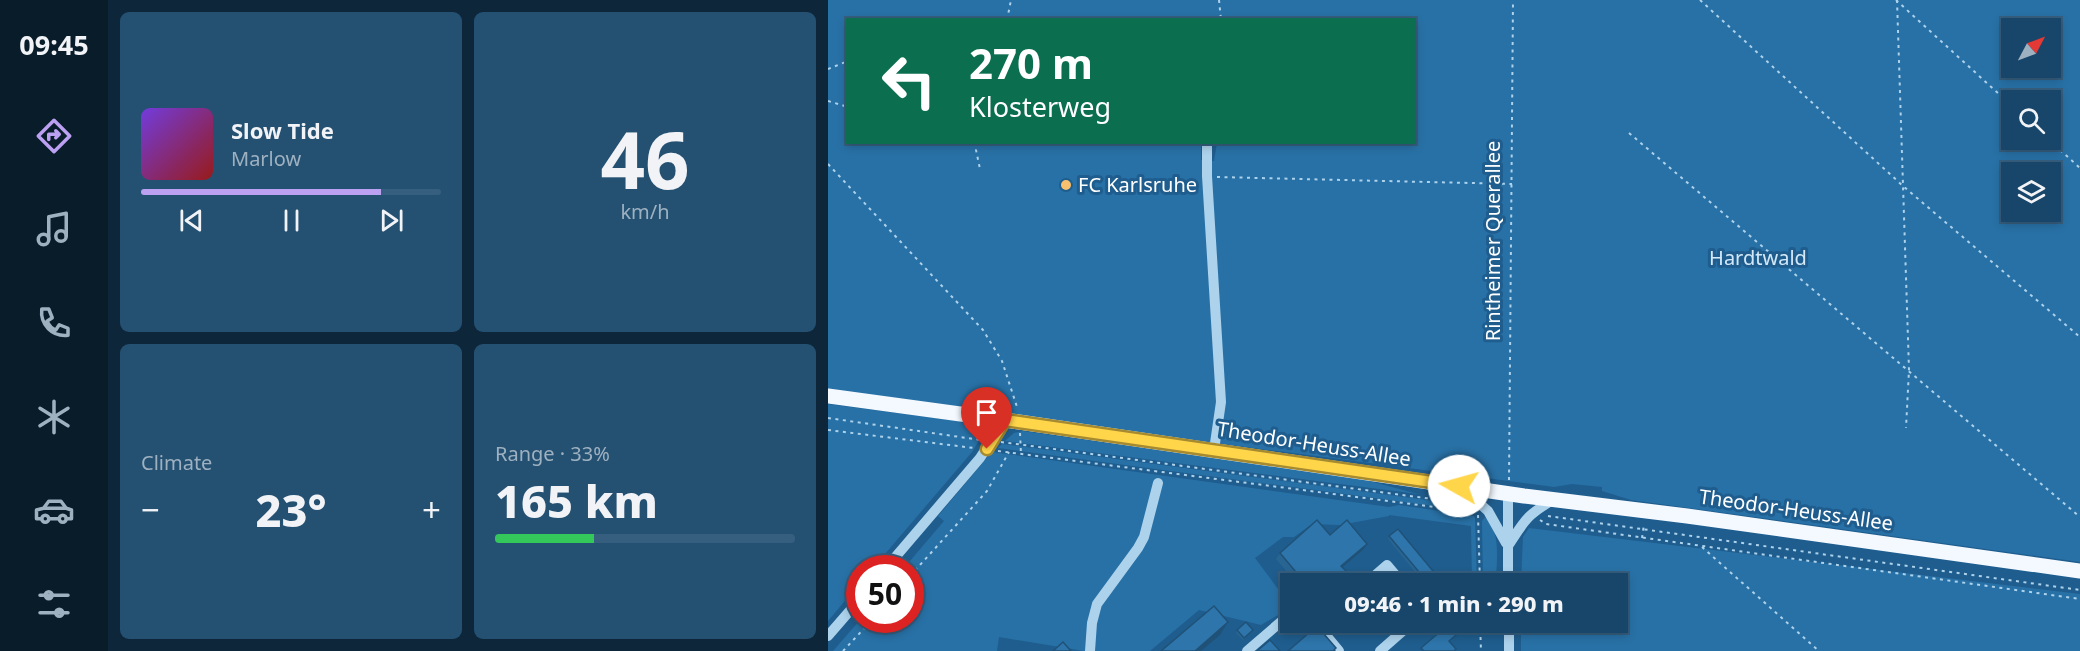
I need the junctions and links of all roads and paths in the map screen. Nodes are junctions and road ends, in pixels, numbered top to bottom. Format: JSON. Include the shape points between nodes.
{"nodes":[{"id":1,"x":1011,"y":0,"type":"edge"},
{"id":2,"x":1219,"y":0,"type":"edge"},
{"id":3,"x":1513,"y":0,"type":"edge"},
{"id":4,"x":1700,"y":0,"type":"edge"},
{"id":5,"x":1897,"y":1,"type":"edge"},
{"id":6,"x":1007,"y":18,"type":"edge"},
{"id":7,"x":1221,"y":18,"type":"edge"},
{"id":8,"x":846,"y":62,"type":"edge"},
{"id":9,"x":828,"y":69,"type":"edge"},
{"id":10,"x":2001,"y":96,"type":"edge"},
{"id":11,"x":828,"y":101,"type":"edge"},
{"id":12,"x":846,"y":106,"type":"edge"},
{"id":13,"x":1629,"y":133,"type":"dead end"},
{"id":14,"x":977,"y":144,"type":"edge"},
{"id":15,"x":1207,"y":144,"type":"edge"},
{"id":16,"x":2060,"y":150,"type":"edge"},
{"id":17,"x":828,"y":164,"type":"edge"},
{"id":18,"x":2080,"y":168,"type":"edge"},
{"id":19,"x":980,"y":170,"type":"dead end"},
{"id":20,"x":1207,"y":176,"type":"junction"},
{"id":21,"x":1512,"y":184,"type":"junction"},
{"id":22,"x":1903,"y":186,"type":"junction"},
{"id":23,"x":2080,"y":337,"type":"edge"},
{"id":24,"x":1909,"y":370,"type":"junction"},
{"id":25,"x":828,"y":396,"type":"edge"},
{"id":26,"x":828,"y":418,"type":"edge"},
{"id":27,"x":1012,"y":421,"type":"junction"},
{"id":28,"x":1906,"y":428,"type":"dead end"},
{"id":29,"x":828,"y":429,"type":"edge"},
{"id":30,"x":990,"y":445,"type":"junction"},
{"id":31,"x":1021,"y":445,"type":"junction"},
{"id":32,"x":1214,"y":450,"type":"junction"},
{"id":33,"x":1009,"y":452,"type":"junction"},
{"id":34,"x":1021,"y":454,"type":"junction"},
{"id":35,"x":1158,"y":483,"type":"dead end"},
{"id":36,"x":1459,"y":486,"type":"junction"},
{"id":37,"x":1508,"y":488,"type":"junction"},
{"id":38,"x":1554,"y":500,"type":"junction"},
{"id":39,"x":1465,"y":504,"type":"dead end"},
{"id":40,"x":1472,"y":508,"type":"dead end"},
{"id":41,"x":1478,"y":512,"type":"junction"},
{"id":42,"x":1530,"y":515,"type":"junction"},
{"id":43,"x":2080,"y":518,"type":"edge"},
{"id":44,"x":1644,"y":524,"type":"dead end"},
{"id":45,"x":1553,"y":525,"type":"dead end"},
{"id":46,"x":1643,"y":529,"type":"junction"},
{"id":47,"x":1642,"y":538,"type":"junction"},
{"id":48,"x":1508,"y":546,"type":"junction"},
{"id":49,"x":1702,"y":546,"type":"junction"},
{"id":50,"x":897,"y":555,"type":"edge"},
{"id":51,"x":924,"y":561,"type":"edge"},
{"id":52,"x":2080,"y":570,"type":"edge"},
{"id":53,"x":1378,"y":573,"type":"edge"},
{"id":54,"x":1394,"y":573,"type":"edge"},
{"id":55,"x":1479,"y":573,"type":"edge"},
{"id":56,"x":1508,"y":573,"type":"edge"},
{"id":57,"x":2080,"y":590,"type":"edge"},
{"id":58,"x":2080,"y":598,"type":"edge"},
{"id":59,"x":846,"y":615,"type":"edge"},
{"id":60,"x":1280,"y":623,"type":"edge"},
{"id":61,"x":860,"y":633,"type":"edge"},
{"id":62,"x":1325,"y":633,"type":"edge"},
{"id":63,"x":1400,"y":633,"type":"edge"},
{"id":64,"x":1480,"y":633,"type":"edge"},
{"id":65,"x":1509,"y":633,"type":"edge"},
{"id":66,"x":828,"y":636,"type":"edge"},
{"id":67,"x":843,"y":651,"type":"edge"},
{"id":68,"x":1090,"y":651,"type":"edge"},
{"id":69,"x":1247,"y":651,"type":"edge"},
{"id":70,"x":1339,"y":651,"type":"edge"},
{"id":71,"x":1380,"y":651,"type":"edge"},
{"id":72,"x":1481,"y":651,"type":"edge"},
{"id":73,"x":1509,"y":651,"type":"edge"},
{"id":74,"x":1819,"y":651,"type":"edge"}],
"edges":[{"from":1,"to":6,"type":"path"},
{"from":2,"to":7,"type":"path"},
{"from":3,"to":21,"type":"path","name":"Rintheimer Querallee"},
{"from":4,"to":22,"type":"path"},
{"from":5,"to":10,"type":"path"},
{"from":5,"to":22,"type":"path"},
{"from":8,"to":9,"type":"path"},
{"from":11,"to":12,"type":"path"},
{"from":13,"to":24,"type":"path"},
{"from":14,"to":19,"type":"path"},
{"from":15,"to":20,"type":"street"},
{"from":16,"to":18,"type":"path"},
{"from":17,"to":27,"type":"path","via":[[983,330],[1002,361],[1015,399]]},
{"from":20,"to":21,"type":"path"},
{"from":20,"to":32,"type":"street","via":[[1221,402]]},
{"from":21,"to":37,"type":"path","name":"Rintheimer Querallee"},
{"from":22,"to":23,"type":"path"},
{"from":22,"to":24,"type":"path"},
{"from":24,"to":28,"type":"path"},
{"from":24,"to":43,"type":"path"},
{"from":25,"to":27,"type":"main road","name":"Theodor-Heuss-Allee"},
{"from":26,"to":30,"type":"path"},
{"from":27,"to":30,"type":"street"},
{"from":27,"to":31,"type":"path"},
{"from":27,"to":32,"type":"main road","name":"Theodor-Heuss-Allee"},
{"from":29,"to":30,"type":"path"},
{"from":30,"to":31,"type":"path"},
{"from":30,"to":33,"type":"path"},
{"from":30,"to":50,"type":"street"},
{"from":31,"to":34,"type":"path"},
{"from":31,"to":39,"type":"path"},
{"from":32,"to":36,"type":"main road","name":"Theodor-Heuss-Allee"},
{"from":33,"to":34,"type":"path"},
{"from":33,"to":51,"type":"path","via":[[987,491]]},
{"from":34,"to":41,"type":"path"},
{"from":35,"to":68,"type":"street","via":[[1138,549],[1097,604]]},
{"from":36,"to":37,"type":"main road","name":"Theodor-Heuss-Allee"},
{"from":36,"to":48,"type":"street","via":[[1488,511]]},
{"from":37,"to":38,"type":"main road","name":"Theodor-Heuss-Allee"},
{"from":37,"to":48,"type":"street"},
{"from":38,"to":42,"type":"street"},
{"from":38,"to":52,"type":"main road","name":"Theodor-Heuss-Allee"},
{"from":40,"to":41,"type":"path"},
{"from":41,"to":55,"type":"path"},
{"from":42,"to":46,"type":"path"},
{"from":42,"to":48,"type":"street"},
{"from":44,"to":46,"type":"path"},
{"from":45,"to":47,"type":"path"},
{"from":46,"to":47,"type":"path"},
{"from":46,"to":57,"type":"path"},
{"from":47,"to":49,"type":"path"},
{"from":48,"to":56,"type":"street"},
{"from":49,"to":58,"type":"path"},
{"from":49,"to":74,"type":"path"},
{"from":53,"to":54,"type":"street","via":[[1387,565]]},
{"from":59,"to":66,"type":"street"},
{"from":60,"to":69,"type":"street"},
{"from":61,"to":67,"type":"path"},
{"from":62,"to":70,"type":"street"},
{"from":63,"to":71,"type":"street"},
{"from":64,"to":72,"type":"path"},
{"from":65,"to":73,"type":"street"}]}
